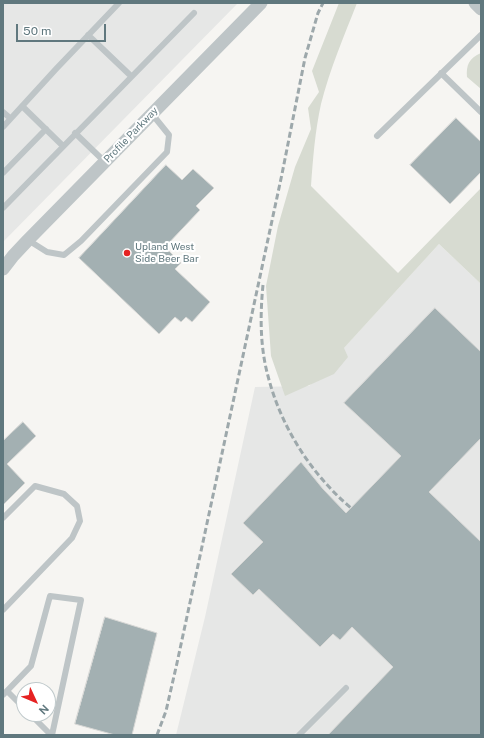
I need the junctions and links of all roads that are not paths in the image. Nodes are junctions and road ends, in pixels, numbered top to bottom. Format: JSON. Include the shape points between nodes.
{"nodes":[{"id":1,"x":119,"y":3,"type":"edge"},
{"id":2,"x":260,"y":3,"type":"edge"},
{"id":3,"x":475,"y":3,"type":"edge"},
{"id":4,"x":481,"y":9,"type":"edge"},
{"id":5,"x":194,"y":13,"type":"dead end"},
{"id":6,"x":88,"y":35,"type":"junction"},
{"id":7,"x":481,"y":35,"type":"edge"},
{"id":8,"x":441,"y":73,"type":"junction"},
{"id":9,"x":130,"y":76,"type":"junction"},
{"id":10,"x":22,"y":106,"type":"junction"},
{"id":11,"x":3,"y":112,"type":"edge"},
{"id":12,"x":481,"y":112,"type":"edge"},
{"id":13,"x":152,"y":114,"type":"junction"},
{"id":14,"x":10,"y":118,"type":"junction"},
{"id":15,"x":3,"y":127,"type":"edge"},
{"id":16,"x":46,"y":129,"type":"junction"},
{"id":17,"x":76,"y":133,"type":"junction"},
{"id":18,"x":376,"y":136,"type":"dead end"},
{"id":19,"x":63,"y":146,"type":"junction"},
{"id":20,"x":105,"y":162,"type":"junction"},
{"id":21,"x":3,"y":174,"type":"edge"},
{"id":22,"x":3,"y":208,"type":"edge"},
{"id":23,"x":28,"y":240,"type":"junction"},
{"id":24,"x":3,"y":269,"type":"edge"},
{"id":25,"x":3,"y":518,"type":"edge"},
{"id":26,"x":3,"y":610,"type":"edge"},
{"id":27,"x":346,"y":688,"type":"dead end"},
{"id":28,"x":5,"y":693,"type":"edge"},
{"id":29,"x":16,"y":702,"type":"edge"},
{"id":30,"x":38,"y":722,"type":"edge"},
{"id":31,"x":51,"y":735,"type":"edge"},
{"id":32,"x":299,"y":735,"type":"edge"}],
"edges":[{"from":1,"to":6,"type":"lane"},
{"from":2,"to":13,"type":"street","name":"Profile Parkway"},
{"from":3,"to":4,"type":"street"},
{"from":5,"to":9,"type":"lane"},
{"from":6,"to":9,"type":"lane"},
{"from":6,"to":10,"type":"lane"},
{"from":7,"to":8,"type":"lane"},
{"from":8,"to":12,"type":"lane"},
{"from":8,"to":18,"type":"lane"},
{"from":9,"to":17,"type":"lane"},
{"from":10,"to":14,"type":"lane"},
{"from":10,"to":16,"type":"lane"},
{"from":11,"to":14,"type":"lane"},
{"from":13,"to":20,"type":"street","name":"Profile Parkway"},
{"from":13,"to":23,"type":"lane","via":[[169,135],[166,152],[81,241],[64,255],[47,252]]},
{"from":14,"to":15,"type":"lane"},
{"from":16,"to":19,"type":"lane"},
{"from":16,"to":21,"type":"lane"},
{"from":17,"to":19,"type":"lane"},
{"from":17,"to":20,"type":"lane"},
{"from":19,"to":22,"type":"lane"},
{"from":20,"to":23,"type":"street","name":"Profile Parkway"},
{"from":23,"to":24,"type":"street","name":"Profile Parkway"},
{"from":25,"to":26,"type":"lane","via":[[35,486],[64,494],[77,506],[80,521],[72,538]]},
{"from":27,"to":32,"type":"lane"},
{"from":28,"to":29,"type":"lane"},
{"from":28,"to":31,"type":"lane","via":[[31,666],[50,596],[81,600]]},
{"from":30,"to":31,"type":"lane"}]}
